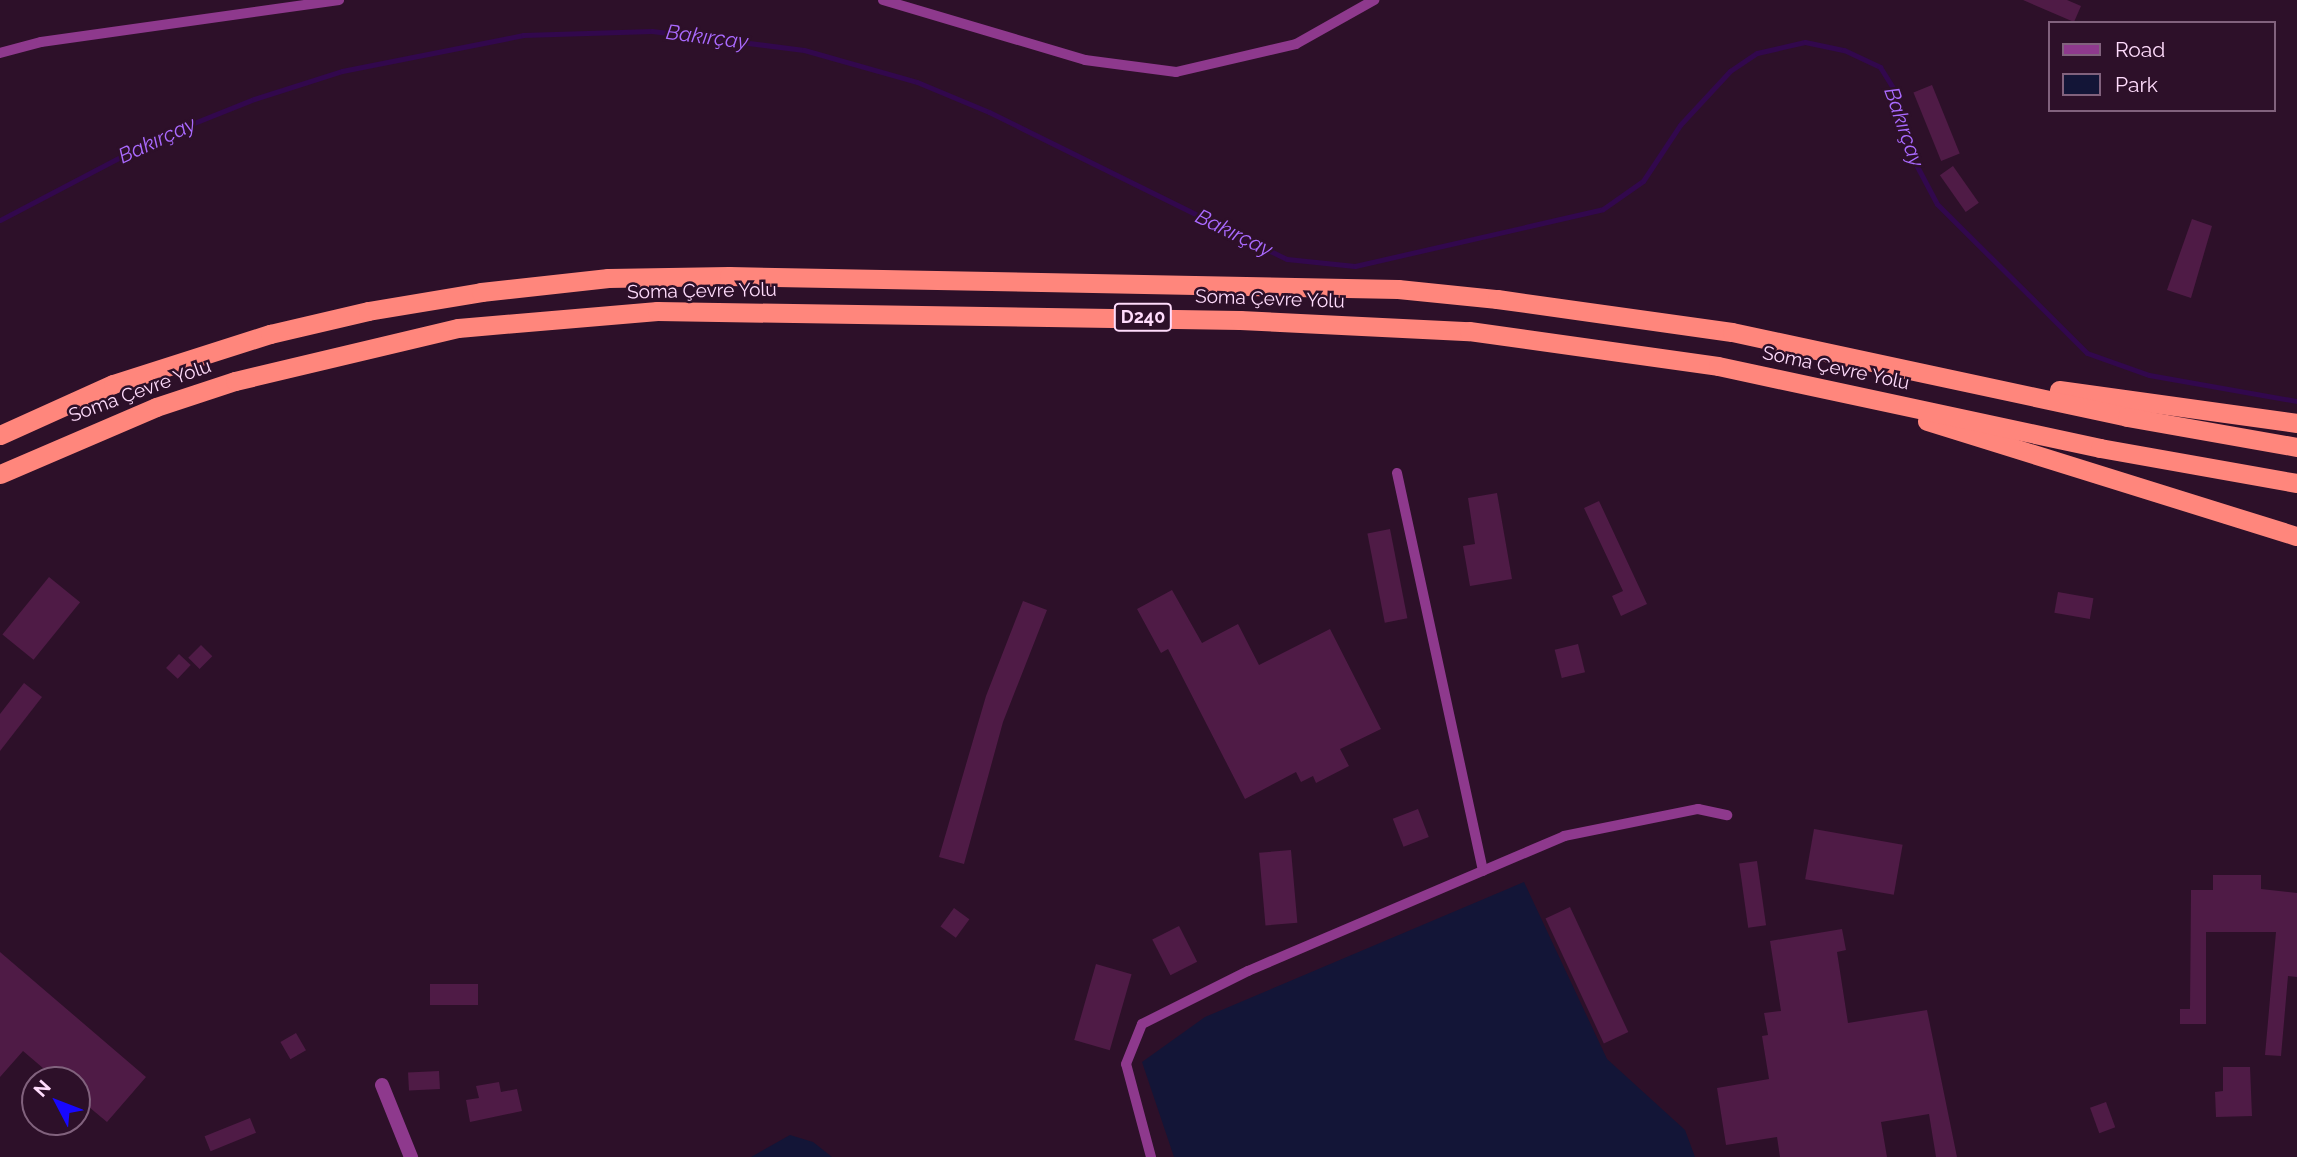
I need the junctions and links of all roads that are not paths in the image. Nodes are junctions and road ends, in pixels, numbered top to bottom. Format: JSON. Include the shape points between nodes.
{"nodes":[{"id":1,"x":339,"y":0,"type":"edge"},
{"id":2,"x":883,"y":0,"type":"edge"},
{"id":3,"x":1374,"y":0,"type":"edge"},
{"id":4,"x":0,"y":53,"type":"edge"},
{"id":5,"x":1922,"y":373,"type":"junction"},
{"id":6,"x":1878,"y":401,"type":"junction"},
{"id":7,"x":2297,"y":423,"type":"edge"},
{"id":8,"x":0,"y":435,"type":"edge"},
{"id":9,"x":2297,"y":447,"type":"edge"},
{"id":10,"x":1397,"y":473,"type":"dead end"},
{"id":11,"x":0,"y":474,"type":"edge"},
{"id":12,"x":2297,"y":483,"type":"edge"},
{"id":13,"x":2297,"y":536,"type":"edge"},
{"id":14,"x":1727,"y":816,"type":"dead end"},
{"id":15,"x":1483,"y":871,"type":"junction"},
{"id":16,"x":382,"y":1085,"type":"dead end"},
{"id":17,"x":411,"y":1157,"type":"edge"},
{"id":18,"x":1151,"y":1157,"type":"edge"}],
"edges":[{"from":1,"to":4,"type":"lane","via":[[41,42]]},
{"from":2,"to":3,"type":"lane","via":[[1085,60],[1177,72],[1296,44]]},
{"from":5,"to":7,"type":"highway","via":[[1999,379],[2116,400]]},
{"from":5,"to":8,"type":"highway","name":"Soma Çevre Yolu","number":"D240","via":[[1719,330],[1398,289],[729,276],[608,278],[481,292],[270,334],[113,384]]},
{"from":5,"to":9,"type":"highway","name":"Soma Çevre Yolu","number":"D240"},
{"from":6,"to":11,"type":"highway","name":"Soma Çevre Yolu","number":"D240","via":[[1718,366],[1469,331],[1198,319],[657,311],[458,328],[235,381],[156,407]]},
{"from":6,"to":12,"type":"highway","name":"Soma Çevre Yolu","number":"D240"},
{"from":6,"to":13,"type":"highway","via":[[1967,437]]},
{"from":10,"to":15,"type":"lane"},
{"from":14,"to":15,"type":"lane","via":[[1698,809],[1564,836]]},
{"from":15,"to":18,"type":"lane","via":[[1248,971],[1142,1024],[1126,1064]]},
{"from":16,"to":17,"type":"street"}]}
